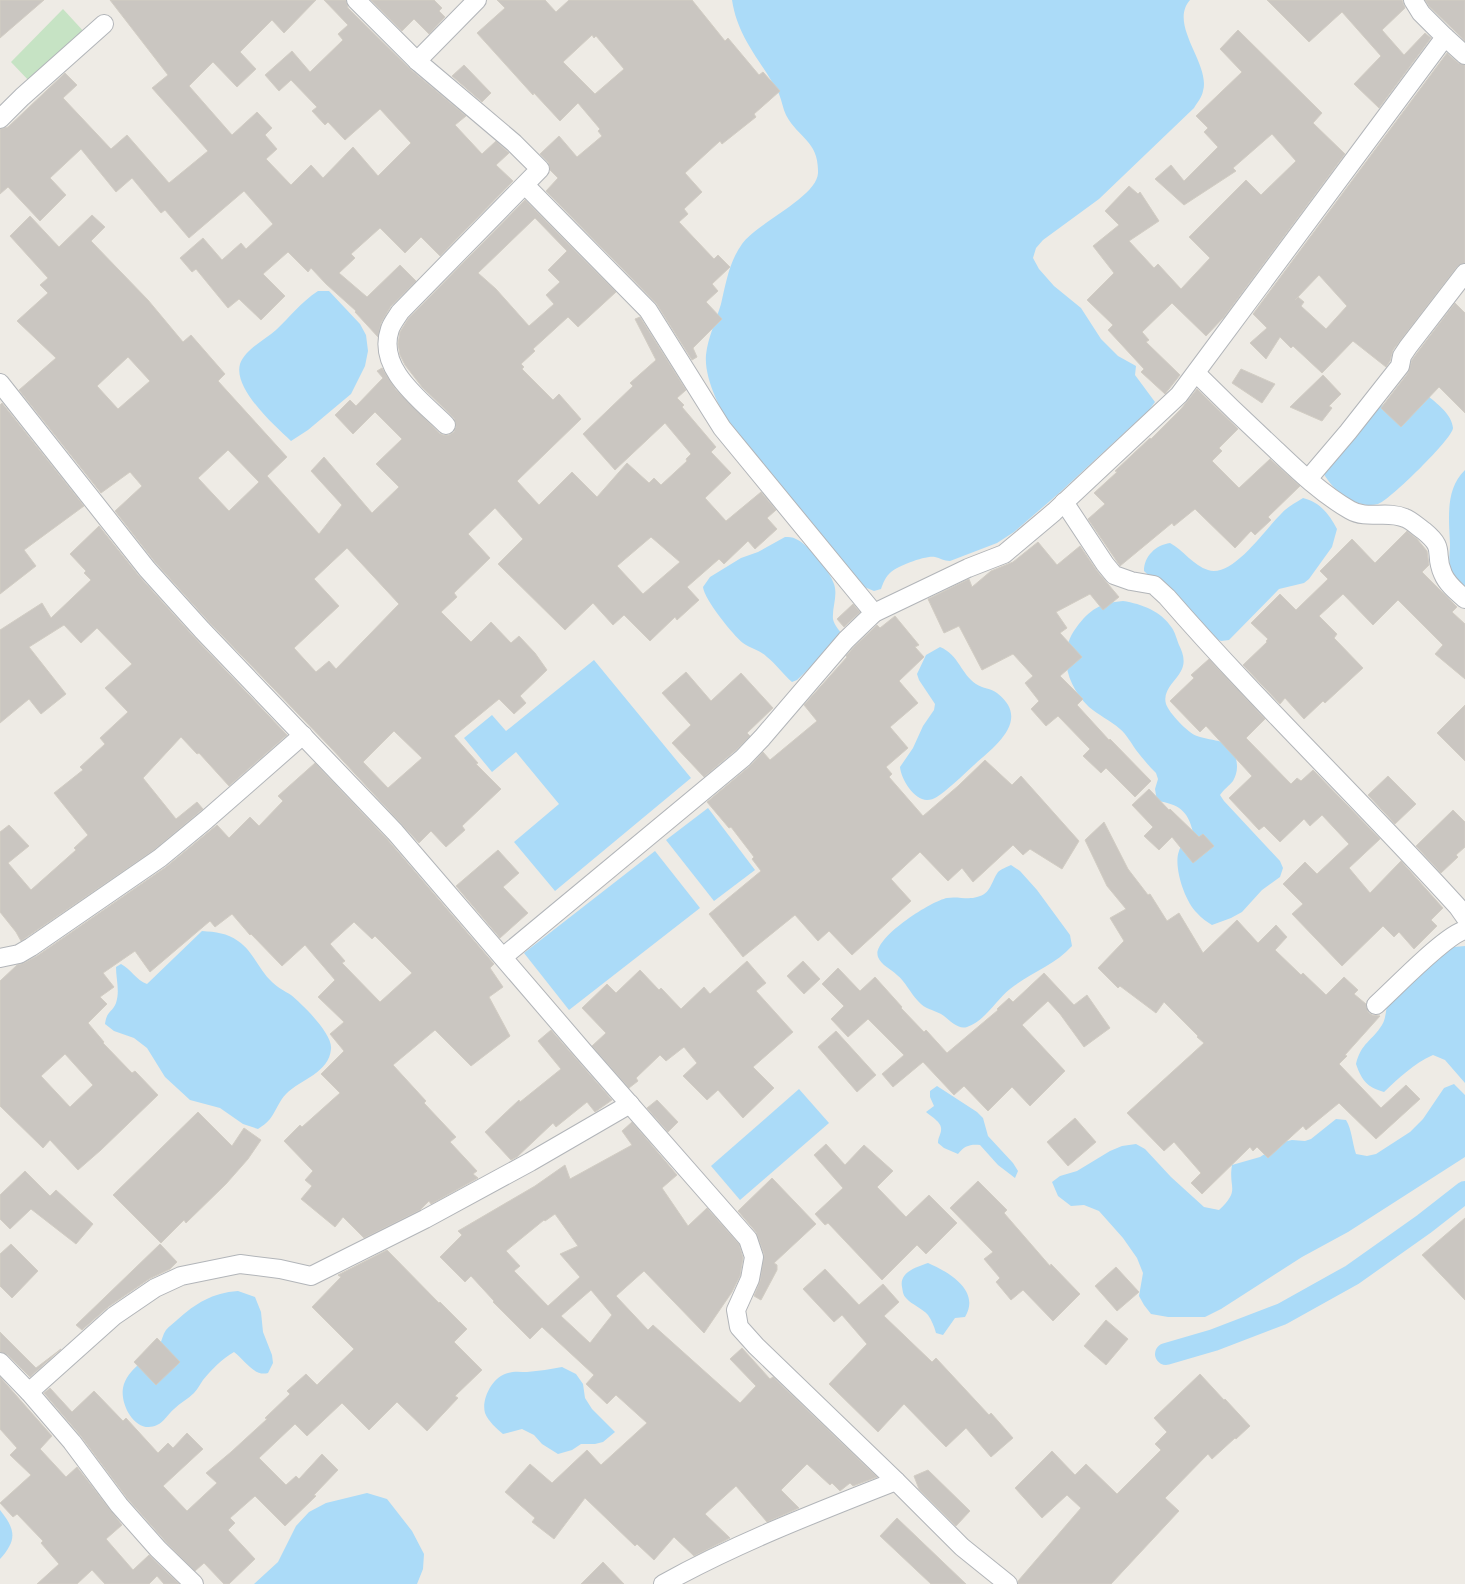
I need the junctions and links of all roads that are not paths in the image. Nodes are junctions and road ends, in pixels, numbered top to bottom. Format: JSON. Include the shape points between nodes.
{"nodes":[{"id":1,"x":356,"y":0,"type":"edge"},
{"id":2,"x":477,"y":0,"type":"edge"},
{"id":3,"x":1413,"y":0,"type":"edge"},
{"id":4,"x":104,"y":24,"type":"dead end"},
{"id":5,"x":1445,"y":37,"type":"junction"},
{"id":6,"x":1465,"y":55,"type":"edge"},
{"id":7,"x":417,"y":61,"type":"junction"},
{"id":8,"x":0,"y":119,"type":"edge"},
{"id":9,"x":525,"y":185,"type":"junction"},
{"id":10,"x":1465,"y":273,"type":"edge"},
{"id":11,"x":1196,"y":373,"type":"junction"},
{"id":12,"x":0,"y":383,"type":"edge"},
{"id":13,"x":446,"y":425,"type":"dead end"},
{"id":14,"x":1308,"y":479,"type":"junction"},
{"id":15,"x":1064,"y":502,"type":"junction"},
{"id":16,"x":1465,"y":599,"type":"edge"},
{"id":17,"x":874,"y":613,"type":"junction"},
{"id":18,"x":303,"y":734,"type":"junction"},
{"id":19,"x":1465,"y":917,"type":"edge"},
{"id":20,"x":1465,"y":930,"type":"edge"},
{"id":21,"x":503,"y":957,"type":"junction"},
{"id":22,"x":0,"y":958,"type":"edge"},
{"id":23,"x":1376,"y":1005,"type":"dead end"},
{"id":24,"x":630,"y":1104,"type":"junction"},
{"id":25,"x":0,"y":1362,"type":"edge"},
{"id":26,"x":29,"y":1392,"type":"junction"},
{"id":27,"x":896,"y":1481,"type":"junction"},
{"id":28,"x":194,"y":1584,"type":"edge"},
{"id":29,"x":663,"y":1584,"type":"edge"},
{"id":30,"x":1008,"y":1584,"type":"edge"}],
"edges":[{"from":1,"to":7,"type":"street"},
{"from":2,"to":7,"type":"street"},
{"from":3,"to":5,"type":"street","via":[[1421,14]]},
{"from":4,"to":8,"type":"street"},
{"from":5,"to":6,"type":"street"},
{"from":5,"to":11,"type":"street"},
{"from":7,"to":9,"type":"street","via":[[514,143],[540,170]]},
{"from":9,"to":13,"type":"street","via":[[400,312],[390,328],[387,345],[390,361],[401,380]]},
{"from":9,"to":17,"type":"street","via":[[648,310],[722,428]]},
{"from":10,"to":14,"type":"street","via":[[1408,347],[1400,366]]},
{"from":11,"to":14,"type":"street"},
{"from":11,"to":15,"type":"street","via":[[1179,395]]},
{"from":12,"to":18,"type":"street","via":[[147,569]]},
{"from":14,"to":16,"type":"street","via":[[1355,513],[1406,518],[1437,543],[1444,576]]},
{"from":15,"to":17,"type":"street","via":[[1004,554]]},
{"from":15,"to":19,"type":"street","via":[[1114,575],[1154,585],[1167,597],[1398,841]]},
{"from":17,"to":21,"type":"street","via":[[846,640],[743,758]]},
{"from":18,"to":21,"type":"street","via":[[395,832]]},
{"from":18,"to":22,"type":"street","via":[[160,858],[31,948]]},
{"from":20,"to":23,"type":"street","via":[[1452,936]]},
{"from":21,"to":24,"type":"street"},
{"from":24,"to":26,"type":"street","via":[[425,1219],[311,1276],[240,1264],[180,1276],[155,1288],[114,1316]]},
{"from":24,"to":27,"type":"street","via":[[748,1239],[754,1256],[750,1279],[736,1310],[739,1327]]},
{"from":25,"to":26,"type":"street"},
{"from":26,"to":28,"type":"street","via":[[119,1505]]},
{"from":27,"to":29,"type":"street","via":[[808,1516]]},
{"from":27,"to":30,"type":"street","via":[[962,1547]]}]}
